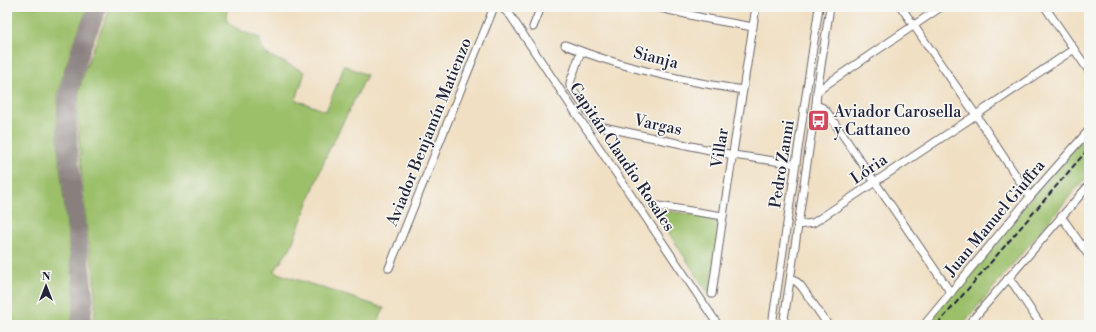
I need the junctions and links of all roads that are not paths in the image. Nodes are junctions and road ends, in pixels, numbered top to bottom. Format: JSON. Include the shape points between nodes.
{"nodes":[{"id":1,"x":494,"y":7,"type":"edge"},
{"id":2,"x":501,"y":7,"type":"edge"},
{"id":3,"x":541,"y":7,"type":"edge"},
{"id":4,"x":656,"y":7,"type":"edge"},
{"id":5,"x":756,"y":7,"type":"edge"},
{"id":6,"x":819,"y":7,"type":"edge"},
{"id":7,"x":830,"y":7,"type":"edge"},
{"id":8,"x":901,"y":7,"type":"edge"},
{"id":9,"x":941,"y":7,"type":"edge"},
{"id":10,"x":1045,"y":7,"type":"edge"},
{"id":11,"x":914,"y":25,"type":"junction"},
{"id":12,"x":533,"y":27,"type":"dead end"},
{"id":13,"x":753,"y":27,"type":"junction"},
{"id":14,"x":565,"y":45,"type":"dead end"},
{"id":15,"x":1074,"y":49,"type":"junction"},
{"id":16,"x":581,"y":51,"type":"junction"},
{"id":17,"x":1089,"y":71,"type":"edge"},
{"id":18,"x":743,"y":90,"type":"junction"},
{"id":19,"x":817,"y":92,"type":"junction"},
{"id":20,"x":816,"y":105,"type":"junction"},
{"id":21,"x":976,"y":115,"type":"junction"},
{"id":22,"x":1089,"y":130,"type":"edge"},
{"id":23,"x":733,"y":155,"type":"junction"},
{"id":24,"x":796,"y":164,"type":"junction"},
{"id":25,"x":875,"y":182,"type":"junction"},
{"id":26,"x":1089,"y":185,"type":"edge"},
{"id":27,"x":1030,"y":197,"type":"junction"},
{"id":28,"x":652,"y":205,"type":"dead end"},
{"id":29,"x":723,"y":216,"type":"junction"},
{"id":30,"x":1061,"y":217,"type":"junction"},
{"id":31,"x":797,"y":225,"type":"junction"},
{"id":32,"x":1089,"y":256,"type":"edge"},
{"id":33,"x":389,"y":268,"type":"dead end"},
{"id":34,"x":790,"y":278,"type":"junction"},
{"id":35,"x":1008,"y":278,"type":"junction"},
{"id":36,"x":951,"y":293,"type":"junction"},
{"id":37,"x":712,"y":294,"type":"dead end"},
{"id":38,"x":718,"y":325,"type":"edge"},
{"id":39,"x":772,"y":325,"type":"edge"},
{"id":40,"x":783,"y":325,"type":"edge"},
{"id":41,"x":828,"y":325,"type":"edge"},
{"id":42,"x":924,"y":325,"type":"edge"},
{"id":43,"x":968,"y":325,"type":"edge"},
{"id":44,"x":1041,"y":325,"type":"edge"}],
"edges":[{"from":1,"to":33,"type":"street","name":"Aviador Benjamín Matienzo"},
{"from":2,"to":38,"type":"street","name":"Capitán Claudio Rosales","via":[[510,15]]},
{"from":3,"to":12,"type":"street"},
{"from":4,"to":13,"type":"street"},
{"from":5,"to":13,"type":"street","name":"Villar"},
{"from":6,"to":24,"type":"street","name":"Pedro Zanni"},
{"from":7,"to":19,"type":"street"},
{"from":8,"to":11,"type":"street"},
{"from":9,"to":11,"type":"street"},
{"from":10,"to":15,"type":"street"},
{"from":11,"to":19,"type":"street"},
{"from":11,"to":21,"type":"street"},
{"from":13,"to":18,"type":"street","name":"Villar"},
{"from":14,"to":16,"type":"street","name":"Sianja"},
{"from":15,"to":17,"type":"street"},
{"from":15,"to":21,"type":"street","name":"Lória"},
{"from":16,"to":18,"type":"street","name":"Sianja","via":[[660,75]]},
{"from":16,"to":23,"type":"street","name":"Vargas","via":[[570,86],[599,126]]},
{"from":18,"to":23,"type":"street","name":"Villar"},
{"from":19,"to":20,"type":"street"},
{"from":20,"to":25,"type":"street","via":[[827,112]]},
{"from":20,"to":31,"type":"street"},
{"from":21,"to":25,"type":"street","name":"Lória"},
{"from":21,"to":27,"type":"street"},
{"from":22,"to":27,"type":"street","name":"Juan Manuel Giuffra"},
{"from":23,"to":24,"type":"street","name":"Vargas"},
{"from":23,"to":29,"type":"street","name":"Villar"},
{"from":24,"to":39,"type":"street","name":"Pedro Zanni"},
{"from":25,"to":31,"type":"street","name":"Lória","via":[[813,223]]},
{"from":25,"to":36,"type":"street"},
{"from":26,"to":30,"type":"street"},
{"from":27,"to":36,"type":"street","name":"Juan Manuel Giuffra"},
{"from":28,"to":29,"type":"street"},
{"from":29,"to":37,"type":"street","name":"Villar"},
{"from":30,"to":32,"type":"street"},
{"from":30,"to":35,"type":"street"},
{"from":31,"to":34,"type":"street"},
{"from":34,"to":40,"type":"street"},
{"from":34,"to":41,"type":"street","via":[[801,286]]},
{"from":35,"to":43,"type":"street"},
{"from":35,"to":44,"type":"street"},
{"from":36,"to":42,"type":"street","name":"Juan Manuel Giuffra"}]}
